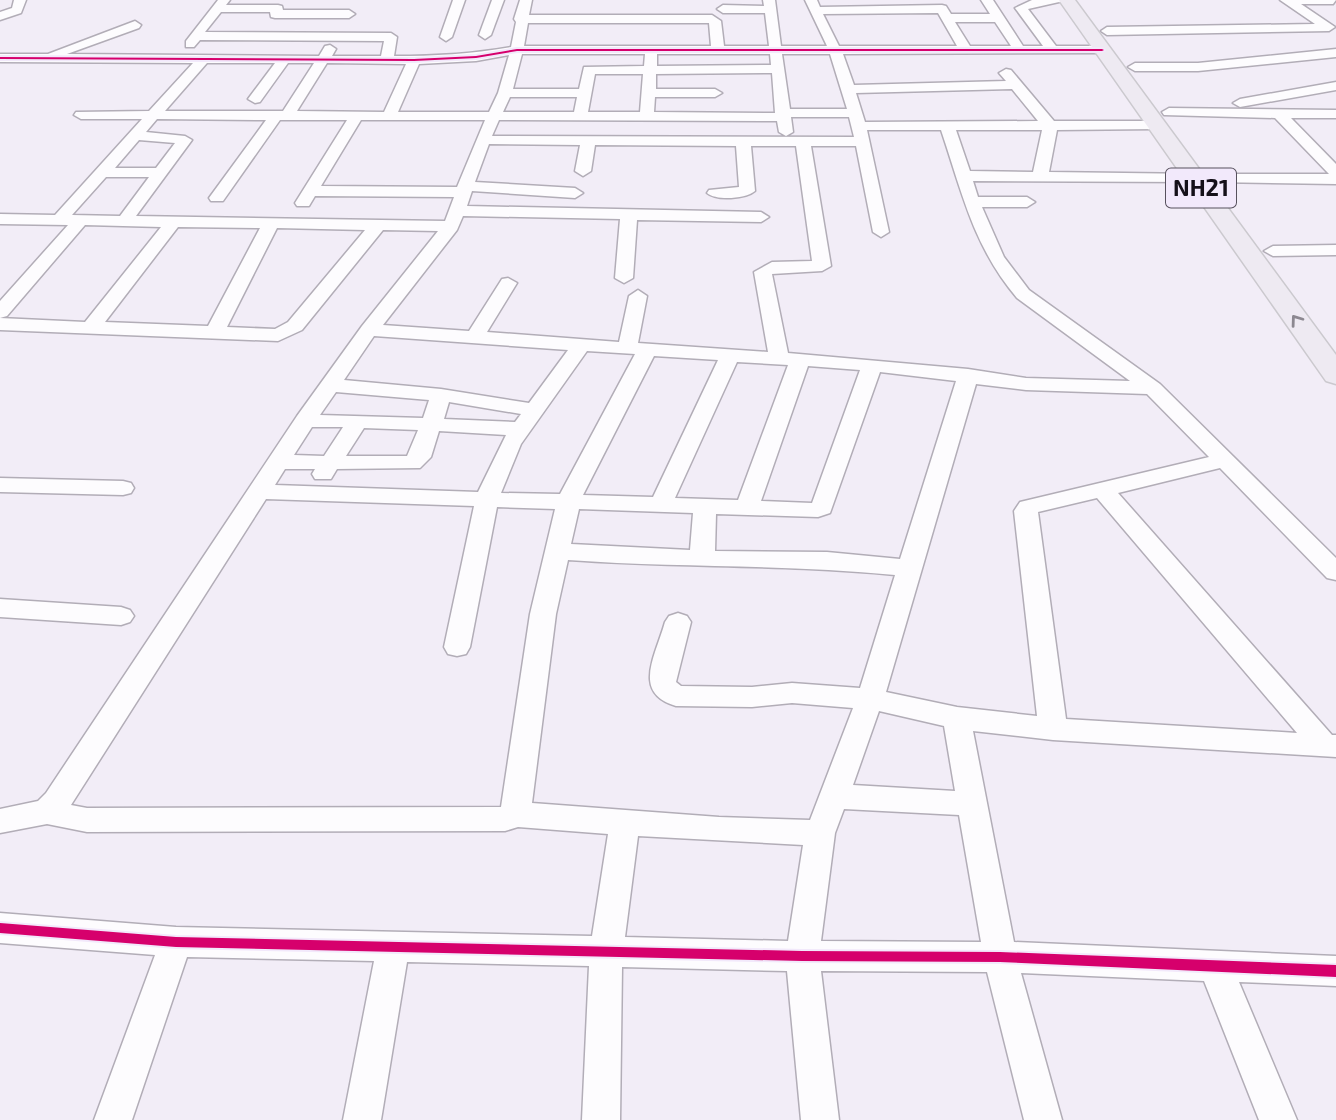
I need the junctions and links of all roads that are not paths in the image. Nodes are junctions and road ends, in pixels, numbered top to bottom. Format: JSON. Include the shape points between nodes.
{"nodes":[{"id":1,"x":20,"y":0,"type":"edge"},
{"id":2,"x":459,"y":0,"type":"edge"},
{"id":3,"x":498,"y":0,"type":"edge"},
{"id":4,"x":987,"y":0,"type":"edge"},
{"id":5,"x":1064,"y":0,"type":"edge"},
{"id":6,"x":1084,"y":0,"type":"edge"},
{"id":7,"x":1287,"y":0,"type":"edge"},
{"id":8,"x":1334,"y":1,"type":"edge"},
{"id":9,"x":221,"y":4,"type":"edge"},
{"id":10,"x":724,"y":5,"type":"edge"},
{"id":11,"x":770,"y":5,"type":"edge"},
{"id":12,"x":812,"y":5,"type":"edge"},
{"id":13,"x":527,"y":6,"type":"edge"},
{"id":14,"x":277,"y":8,"type":"edge"},
{"id":15,"x":327,"y":14,"type":"junction"},
{"id":16,"x":349,"y":14,"type":"dead end"},
{"id":17,"x":0,"y":16,"type":"edge"},
{"id":18,"x":947,"y":18,"type":"junction"},
{"id":19,"x":1000,"y":18,"type":"junction"},
{"id":20,"x":714,"y":20,"type":"junction"},
{"id":21,"x":135,"y":24,"type":"dead end"},
{"id":22,"x":1300,"y":28,"type":"junction"},
{"id":23,"x":1258,"y":29,"type":"junction"},
{"id":24,"x":579,"y":34,"type":"junction"},
{"id":25,"x":485,"y":35,"type":"dead end"},
{"id":26,"x":196,"y":36,"type":"junction"},
{"id":27,"x":258,"y":36,"type":"junction"},
{"id":28,"x":320,"y":36,"type":"junction"},
{"id":29,"x":337,"y":36,"type":"junction"},
{"id":30,"x":446,"y":37,"type":"dead end"},
{"id":31,"x":642,"y":37,"type":"junction"},
{"id":32,"x":1104,"y":41,"type":"junction"},
{"id":33,"x":517,"y":50,"type":"junction"},
{"id":34,"x":718,"y":50,"type":"junction"},
{"id":35,"x":775,"y":50,"type":"junction"},
{"id":36,"x":835,"y":50,"type":"junction"},
{"id":37,"x":967,"y":51,"type":"junction"},
{"id":38,"x":988,"y":51,"type":"junction"},
{"id":39,"x":1020,"y":51,"type":"junction"},
{"id":40,"x":1053,"y":51,"type":"junction"},
{"id":41,"x":1336,"y":52,"type":"edge"},
{"id":42,"x":1296,"y":55,"type":"junction"},
{"id":43,"x":0,"y":58,"type":"edge"},
{"id":44,"x":47,"y":59,"type":"junction"},
{"id":45,"x":284,"y":60,"type":"junction"},
{"id":46,"x":324,"y":60,"type":"junction"},
{"id":47,"x":387,"y":60,"type":"junction"},
{"id":48,"x":414,"y":60,"type":"junction"},
{"id":49,"x":177,"y":61,"type":"junction"},
{"id":50,"x":202,"y":61,"type":"junction"},
{"id":51,"x":1135,"y":66,"type":"junction"},
{"id":52,"x":712,"y":69,"type":"junction"},
{"id":53,"x":776,"y":69,"type":"junction"},
{"id":54,"x":898,"y":69,"type":"junction"},
{"id":55,"x":652,"y":70,"type":"junction"},
{"id":56,"x":1016,"y":85,"type":"junction"},
{"id":57,"x":1336,"y":86,"type":"edge"},
{"id":58,"x":848,"y":89,"type":"junction"},
{"id":59,"x":505,"y":93,"type":"junction"},
{"id":60,"x":584,"y":93,"type":"junction"},
{"id":61,"x":649,"y":93,"type":"junction"},
{"id":62,"x":715,"y":93,"type":"junction"},
{"id":63,"x":255,"y":99,"type":"dead end"},
{"id":64,"x":297,"y":101,"type":"junction"},
{"id":65,"x":395,"y":102,"type":"junction"},
{"id":66,"x":1206,"y":112,"type":"junction"},
{"id":67,"x":1279,"y":113,"type":"junction"},
{"id":68,"x":1336,"y":114,"type":"edge"},
{"id":69,"x":81,"y":115,"type":"dead end"},
{"id":70,"x":153,"y":115,"type":"junction"},
{"id":71,"x":783,"y":115,"type":"junction"},
{"id":72,"x":281,"y":116,"type":"junction"},
{"id":73,"x":495,"y":116,"type":"junction"},
{"id":74,"x":356,"y":117,"type":"junction"},
{"id":75,"x":389,"y":117,"type":"junction"},
{"id":76,"x":580,"y":117,"type":"junction"},
{"id":77,"x":648,"y":117,"type":"junction"},
{"id":78,"x":664,"y":117,"type":"junction"},
{"id":79,"x":718,"y":117,"type":"junction"},
{"id":80,"x":857,"y":119,"type":"junction"},
{"id":81,"x":1163,"y":119,"type":"junction"},
{"id":82,"x":947,"y":126,"type":"junction"},
{"id":83,"x":1050,"y":126,"type":"junction"},
{"id":84,"x":135,"y":135,"type":"junction"},
{"id":85,"x":483,"y":140,"type":"junction"},
{"id":86,"x":587,"y":140,"type":"junction"},
{"id":87,"x":661,"y":141,"type":"junction"},
{"id":88,"x":743,"y":142,"type":"junction"},
{"id":89,"x":863,"y":142,"type":"junction"},
{"id":90,"x":796,"y":143,"type":"junction"},
{"id":91,"x":583,"y":171,"type":"dead end"},
{"id":92,"x":102,"y":172,"type":"junction"},
{"id":93,"x":160,"y":173,"type":"junction"},
{"id":94,"x":1336,"y":173,"type":"edge"},
{"id":95,"x":966,"y":176,"type":"junction"},
{"id":96,"x":1040,"y":177,"type":"junction"},
{"id":97,"x":1193,"y":177,"type":"junction"},
{"id":98,"x":1219,"y":179,"type":"junction"},
{"id":99,"x":1336,"y":179,"type":"edge"},
{"id":100,"x":310,"y":191,"type":"junction"},
{"id":101,"x":575,"y":192,"type":"dead end"},
{"id":102,"x":715,"y":193,"type":"dead end"},
{"id":103,"x":217,"y":198,"type":"dead end"},
{"id":104,"x":971,"y":202,"type":"junction"},
{"id":105,"x":1027,"y":202,"type":"dead end"},
{"id":106,"x":459,"y":204,"type":"junction"},
{"id":107,"x":629,"y":216,"type":"junction"},
{"id":108,"x":761,"y":217,"type":"dead end"},
{"id":109,"x":0,"y":219,"type":"edge"},
{"id":110,"x":60,"y":219,"type":"junction"},
{"id":111,"x":82,"y":219,"type":"junction"},
{"id":112,"x":125,"y":220,"type":"junction"},
{"id":113,"x":174,"y":220,"type":"junction"},
{"id":114,"x":272,"y":222,"type":"junction"},
{"id":115,"x":292,"y":222,"type":"junction"},
{"id":116,"x":380,"y":223,"type":"junction"},
{"id":117,"x":881,"y":232,"type":"dead end"},
{"id":118,"x":1336,"y":250,"type":"edge"},
{"id":119,"x":1273,"y":251,"type":"junction"},
{"id":120,"x":624,"y":278,"type":"dead end"},
{"id":121,"x":1294,"y":280,"type":"dead end"},
{"id":122,"x":508,"y":283,"type":"dead end"},
{"id":123,"x":638,"y":296,"type":"dead end"},
{"id":124,"x":0,"y":312,"type":"edge"},
{"id":125,"x":0,"y":324,"type":"edge"},
{"id":126,"x":92,"y":326,"type":"junction"},
{"id":127,"x":369,"y":330,"type":"junction"},
{"id":128,"x":214,"y":333,"type":"junction"},
{"id":129,"x":475,"y":337,"type":"junction"},
{"id":130,"x":581,"y":345,"type":"junction"},
{"id":131,"x":637,"y":350,"type":"junction"},
{"id":132,"x":730,"y":356,"type":"junction"},
{"id":133,"x":790,"y":360,"type":"junction"},
{"id":134,"x":872,"y":365,"type":"junction"},
{"id":135,"x":968,"y":375,"type":"junction"},
{"id":136,"x":1336,"y":375,"type":"edge"},
{"id":137,"x":332,"y":385,"type":"junction"},
{"id":138,"x":1153,"y":388,"type":"junction"},
{"id":139,"x":441,"y":396,"type":"junction"},
{"id":140,"x":534,"y":410,"type":"junction"},
{"id":141,"x":306,"y":421,"type":"junction"},
{"id":142,"x":358,"y":421,"type":"junction"},
{"id":143,"x":431,"y":425,"type":"junction"},
{"id":144,"x":520,"y":429,"type":"junction"},
{"id":145,"x":1224,"y":460,"type":"junction"},
{"id":146,"x":281,"y":462,"type":"junction"},
{"id":147,"x":330,"y":463,"type":"junction"},
{"id":148,"x":0,"y":485,"type":"edge"},
{"id":149,"x":123,"y":488,"type":"dead end"},
{"id":150,"x":1102,"y":489,"type":"junction"},
{"id":151,"x":261,"y":492,"type":"junction"},
{"id":152,"x":312,"y":493,"type":"junction"},
{"id":153,"x":487,"y":500,"type":"junction"},
{"id":154,"x":569,"y":500,"type":"junction"},
{"id":155,"x":661,"y":505,"type":"junction"},
{"id":156,"x":705,"y":506,"type":"junction"},
{"id":157,"x":747,"y":507,"type":"junction"},
{"id":158,"x":558,"y":551,"type":"junction"},
{"id":159,"x":702,"y":558,"type":"junction"},
{"id":160,"x":909,"y":568,"type":"junction"},
{"id":161,"x":1336,"y":572,"type":"edge"},
{"id":162,"x":0,"y":608,"type":"edge"},
{"id":163,"x":121,"y":617,"type":"dead end"},
{"id":164,"x":678,"y":622,"type":"dead end"},
{"id":165,"x":457,"y":647,"type":"dead end"},
{"id":166,"x":870,"y":699,"type":"junction"},
{"id":167,"x":957,"y":718,"type":"junction"},
{"id":168,"x":1053,"y":729,"type":"junction"},
{"id":169,"x":1330,"y":746,"type":"edge"},
{"id":170,"x":834,"y":796,"type":"junction"},
{"id":171,"x":974,"y":804,"type":"junction"},
{"id":172,"x":47,"y":812,"type":"junction"},
{"id":173,"x":514,"y":814,"type":"junction"},
{"id":174,"x":0,"y":821,"type":"edge"},
{"id":175,"x":625,"y":823,"type":"junction"},
{"id":176,"x":820,"y":832,"type":"junction"},
{"id":177,"x":0,"y":928,"type":"edge"},
{"id":178,"x":176,"y":942,"type":"junction"},
{"id":179,"x":393,"y":947,"type":"junction"},
{"id":180,"x":606,"y":952,"type":"junction"},
{"id":181,"x":802,"y":956,"type":"junction"},
{"id":182,"x":1000,"y":957,"type":"junction"},
{"id":183,"x":1215,"y":965,"type":"junction"},
{"id":184,"x":1336,"y":971,"type":"edge"},
{"id":185,"x":113,"y":1120,"type":"edge"},
{"id":186,"x":362,"y":1120,"type":"edge"},
{"id":187,"x":601,"y":1120,"type":"edge"},
{"id":188,"x":820,"y":1120,"type":"edge"},
{"id":189,"x":1043,"y":1120,"type":"edge"},
{"id":190,"x":1278,"y":1120,"type":"edge"}],
"edges":[{"from":1,"to":17,"type":"street","via":[[17,10]]},
{"from":2,"to":30,"type":"street"},
{"from":3,"to":25,"type":"street"},
{"from":4,"to":19,"type":"street"},
{"from":5,"to":32,"type":"highway","number":"NH21"},
{"from":5,"to":40,"type":"street","via":[[1021,8]]},
{"from":6,"to":32,"type":"highway","number":"NH21"},
{"from":7,"to":8,"type":"street"},
{"from":7,"to":22,"type":"street","via":[[1329,27]]},
{"from":9,"to":14,"type":"street"},
{"from":9,"to":26,"type":"street"},
{"from":10,"to":11,"type":"street"},
{"from":10,"to":20,"type":"street"},
{"from":11,"to":35,"type":"street"},
{"from":12,"to":18,"type":"street","via":[[857,15],[942,9]]},
{"from":12,"to":36,"type":"street"},
{"from":13,"to":24,"type":"street"},
{"from":13,"to":33,"type":"street"},
{"from":14,"to":15,"type":"street"},
{"from":14,"to":27,"type":"street"},
{"from":15,"to":16,"type":"street"},
{"from":15,"to":28,"type":"street"},
{"from":18,"to":19,"type":"street"},
{"from":18,"to":37,"type":"street"},
{"from":19,"to":39,"type":"street"},
{"from":20,"to":31,"type":"street"},
{"from":20,"to":34,"type":"street"},
{"from":21,"to":44,"type":"street"},
{"from":22,"to":23,"type":"street"},
{"from":22,"to":41,"type":"street"},
{"from":23,"to":32,"type":"street"},
{"from":23,"to":42,"type":"street"},
{"from":24,"to":31,"type":"street"},
{"from":24,"to":31,"type":"street"},
{"from":24,"to":33,"type":"street"},
{"from":26,"to":27,"type":"street"},
{"from":26,"to":49,"type":"street"},
{"from":27,"to":28,"type":"street"},
{"from":28,"to":29,"type":"street"},
{"from":29,"to":46,"type":"street"},
{"from":29,"to":47,"type":"street","via":[[391,37]]},
{"from":31,"to":34,"type":"street"},
{"from":31,"to":55,"type":"street"},
{"from":32,"to":40,"type":"street"},
{"from":32,"to":51,"type":"highway","number":"NH21"},
{"from":32,"to":81,"type":"highway","number":"NH21"},
{"from":33,"to":48,"type":"street"},
{"from":33,"to":59,"type":"street"},
{"from":34,"to":35,"type":"street"},
{"from":35,"to":36,"type":"street"},
{"from":35,"to":53,"type":"street"},
{"from":36,"to":54,"type":"street","via":[[870,46]]},
{"from":36,"to":58,"type":"street"},
{"from":37,"to":38,"type":"street"},
{"from":37,"to":54,"type":"street"},
{"from":38,"to":39,"type":"street"},
{"from":38,"to":56,"type":"street"},
{"from":39,"to":40,"type":"street"},
{"from":41,"to":42,"type":"street"},
{"from":42,"to":51,"type":"street","via":[[1198,67]]},
{"from":43,"to":44,"type":"street"},
{"from":44,"to":49,"type":"street"},
{"from":45,"to":46,"type":"street"},
{"from":45,"to":50,"type":"street"},
{"from":45,"to":63,"type":"street"},
{"from":46,"to":47,"type":"street"},
{"from":46,"to":64,"type":"street"},
{"from":47,"to":48,"type":"street"},
{"from":48,"to":65,"type":"street"},
{"from":49,"to":50,"type":"street"},
{"from":50,"to":70,"type":"street"},
{"from":51,"to":81,"type":"highway","number":"NH21"},
{"from":52,"to":53,"type":"street"},
{"from":52,"to":55,"type":"street"},
{"from":52,"to":62,"type":"street"},
{"from":53,"to":71,"type":"street"},
{"from":54,"to":56,"type":"street"},
{"from":54,"to":58,"type":"street"},
{"from":55,"to":60,"type":"street","via":[[588,71]]},
{"from":55,"to":61,"type":"street"},
{"from":56,"to":83,"type":"street"},
{"from":57,"to":66,"type":"street"},
{"from":58,"to":80,"type":"street"},
{"from":59,"to":60,"type":"street"},
{"from":59,"to":73,"type":"street"},
{"from":60,"to":76,"type":"street"},
{"from":61,"to":62,"type":"street"},
{"from":61,"to":77,"type":"street"},
{"from":62,"to":79,"type":"street"},
{"from":64,"to":65,"type":"street"},
{"from":64,"to":72,"type":"street"},
{"from":65,"to":75,"type":"street"},
{"from":66,"to":67,"type":"street"},
{"from":66,"to":81,"type":"street"},
{"from":67,"to":68,"type":"street"},
{"from":67,"to":94,"type":"street"},
{"from":69,"to":70,"type":"street"},
{"from":70,"to":72,"type":"street"},
{"from":70,"to":84,"type":"street"},
{"from":71,"to":79,"type":"street"},
{"from":71,"to":80,"type":"street"},
{"from":71,"to":90,"type":"street"},
{"from":72,"to":74,"type":"street"},
{"from":72,"to":103,"type":"street"},
{"from":73,"to":75,"type":"street"},
{"from":73,"to":76,"type":"street"},
{"from":73,"to":85,"type":"street"},
{"from":74,"to":75,"type":"street"},
{"from":74,"to":100,"type":"street"},
{"from":76,"to":77,"type":"street"},
{"from":77,"to":78,"type":"street"},
{"from":78,"to":79,"type":"street"},
{"from":78,"to":87,"type":"street"},
{"from":80,"to":82,"type":"street"},
{"from":80,"to":89,"type":"street"},
{"from":81,"to":83,"type":"street"},
{"from":81,"to":97,"type":"highway","number":"NH21"},
{"from":81,"to":98,"type":"highway","number":"NH21"},
{"from":82,"to":83,"type":"street"},
{"from":82,"to":95,"type":"street"},
{"from":83,"to":96,"type":"street"},
{"from":84,"to":92,"type":"street"},
{"from":84,"to":93,"type":"street","via":[[184,139]]},
{"from":85,"to":86,"type":"street"},
{"from":85,"to":106,"type":"street"},
{"from":86,"to":87,"type":"street"},
{"from":86,"to":91,"type":"street"},
{"from":87,"to":88,"type":"street"},
{"from":88,"to":90,"type":"street"},
{"from":88,"to":102,"type":"street","via":[[747,191]]},
{"from":89,"to":90,"type":"street"},
{"from":89,"to":117,"type":"street"},
{"from":90,"to":133,"type":"street","via":[[822,265],[772,267],[763,272]]},
{"from":92,"to":93,"type":"street"},
{"from":92,"to":110,"type":"street"},
{"from":93,"to":112,"type":"street"},
{"from":95,"to":96,"type":"street"},
{"from":95,"to":104,"type":"street"},
{"from":96,"to":97,"type":"street"},
{"from":136,"to":97,"type":"highway","number":"NH21","one_way":true},
{"from":98,"to":99,"type":"street"},
{"from":98,"to":119,"type":"highway","number":"NH21"},
{"from":100,"to":106,"type":"street"},
{"from":100,"to":115,"type":"street"},
{"from":101,"to":106,"type":"street"},
{"from":104,"to":105,"type":"street"},
{"from":104,"to":138,"type":"street","via":[[1010,281]]},
{"from":106,"to":107,"type":"street"},
{"from":106,"to":116,"type":"street"},
{"from":106,"to":127,"type":"street"},
{"from":107,"to":108,"type":"street"},
{"from":107,"to":120,"type":"street"},
{"from":109,"to":110,"type":"street"},
{"from":110,"to":111,"type":"street"},
{"from":111,"to":112,"type":"street"},
{"from":111,"to":124,"type":"street"},
{"from":112,"to":113,"type":"street"},
{"from":113,"to":114,"type":"street"},
{"from":113,"to":126,"type":"street"},
{"from":114,"to":115,"type":"street"},
{"from":114,"to":128,"type":"street"},
{"from":115,"to":116,"type":"street"},
{"from":116,"to":128,"type":"street","via":[[287,332]]},
{"from":118,"to":119,"type":"street"},
{"from":119,"to":121,"type":"highway","number":"NH21"},
{"from":122,"to":129,"type":"street"},
{"from":123,"to":131,"type":"street"},
{"from":125,"to":126,"type":"street"},
{"from":126,"to":128,"type":"street"},
{"from":127,"to":129,"type":"street"},
{"from":127,"to":137,"type":"street"},
{"from":129,"to":130,"type":"street"},
{"from":130,"to":131,"type":"street"},
{"from":130,"to":140,"type":"street"},
{"from":131,"to":132,"type":"street"},
{"from":131,"to":154,"type":"street"},
{"from":132,"to":133,"type":"street"},
{"from":132,"to":155,"type":"street"},
{"from":133,"to":134,"type":"street"},
{"from":133,"to":157,"type":"street"},
{"from":134,"to":135,"type":"street"},
{"from":134,"to":157,"type":"street","via":[[821,509]]},
{"from":135,"to":138,"type":"street","via":[[1026,384]]},
{"from":135,"to":160,"type":"street"},
{"from":137,"to":139,"type":"street"},
{"from":137,"to":141,"type":"street"},
{"from":138,"to":145,"type":"street"},
{"from":139,"to":140,"type":"street"},
{"from":139,"to":143,"type":"street"},
{"from":140,"to":144,"type":"street"},
{"from":141,"to":142,"type":"street"},
{"from":141,"to":146,"type":"street"},
{"from":142,"to":143,"type":"street"},
{"from":142,"to":147,"type":"street"},
{"from":143,"to":144,"type":"street"},
{"from":143,"to":147,"type":"street","via":[[420,457],[412,463]]},
{"from":144,"to":153,"type":"street"},
{"from":145,"to":150,"type":"street"},
{"from":145,"to":161,"type":"street"},
{"from":146,"to":147,"type":"street"},
{"from":146,"to":151,"type":"street"},
{"from":147,"to":152,"type":"street"},
{"from":148,"to":149,"type":"street"},
{"from":150,"to":168,"type":"street","via":[[1034,505],[1026,511]]},
{"from":150,"to":169,"type":"street"},
{"from":151,"to":152,"type":"street"},
{"from":151,"to":172,"type":"street"},
{"from":152,"to":153,"type":"street"},
{"from":153,"to":154,"type":"street"},
{"from":153,"to":165,"type":"street"},
{"from":154,"to":155,"type":"street"},
{"from":154,"to":158,"type":"street"},
{"from":155,"to":156,"type":"street"},
{"from":156,"to":157,"type":"street"},
{"from":156,"to":159,"type":"street"},
{"from":158,"to":159,"type":"street"},
{"from":158,"to":173,"type":"street","via":[[543,614]]},
{"from":159,"to":160,"type":"street","via":[[827,560]]},
{"from":160,"to":166,"type":"street"},
{"from":162,"to":163,"type":"street"},
{"from":164,"to":166,"type":"street","via":[[662,682],[676,696],[792,693]]},
{"from":166,"to":167,"type":"street"},
{"from":166,"to":170,"type":"street"},
{"from":167,"to":168,"type":"street"},
{"from":167,"to":171,"type":"street"},
{"from":168,"to":169,"type":"street"},
{"from":170,"to":171,"type":"street"},
{"from":170,"to":176,"type":"street"},
{"from":171,"to":182,"type":"street"},
{"from":172,"to":173,"type":"street","via":[[67,818],[129,820],[505,819]]},
{"from":172,"to":174,"type":"street"},
{"from":173,"to":175,"type":"street"},
{"from":175,"to":176,"type":"street"},
{"from":175,"to":180,"type":"street"},
{"from":176,"to":181,"type":"street"},
{"from":177,"to":178,"type":"street"},
{"from":178,"to":179,"type":"street"},
{"from":178,"to":185,"type":"street"},
{"from":179,"to":180,"type":"street"},
{"from":179,"to":186,"type":"street"},
{"from":180,"to":181,"type":"street"},
{"from":180,"to":187,"type":"street"},
{"from":181,"to":182,"type":"street"},
{"from":181,"to":188,"type":"street"},
{"from":182,"to":183,"type":"street"},
{"from":182,"to":189,"type":"street"},
{"from":183,"to":184,"type":"street"},
{"from":183,"to":190,"type":"street"}]}
